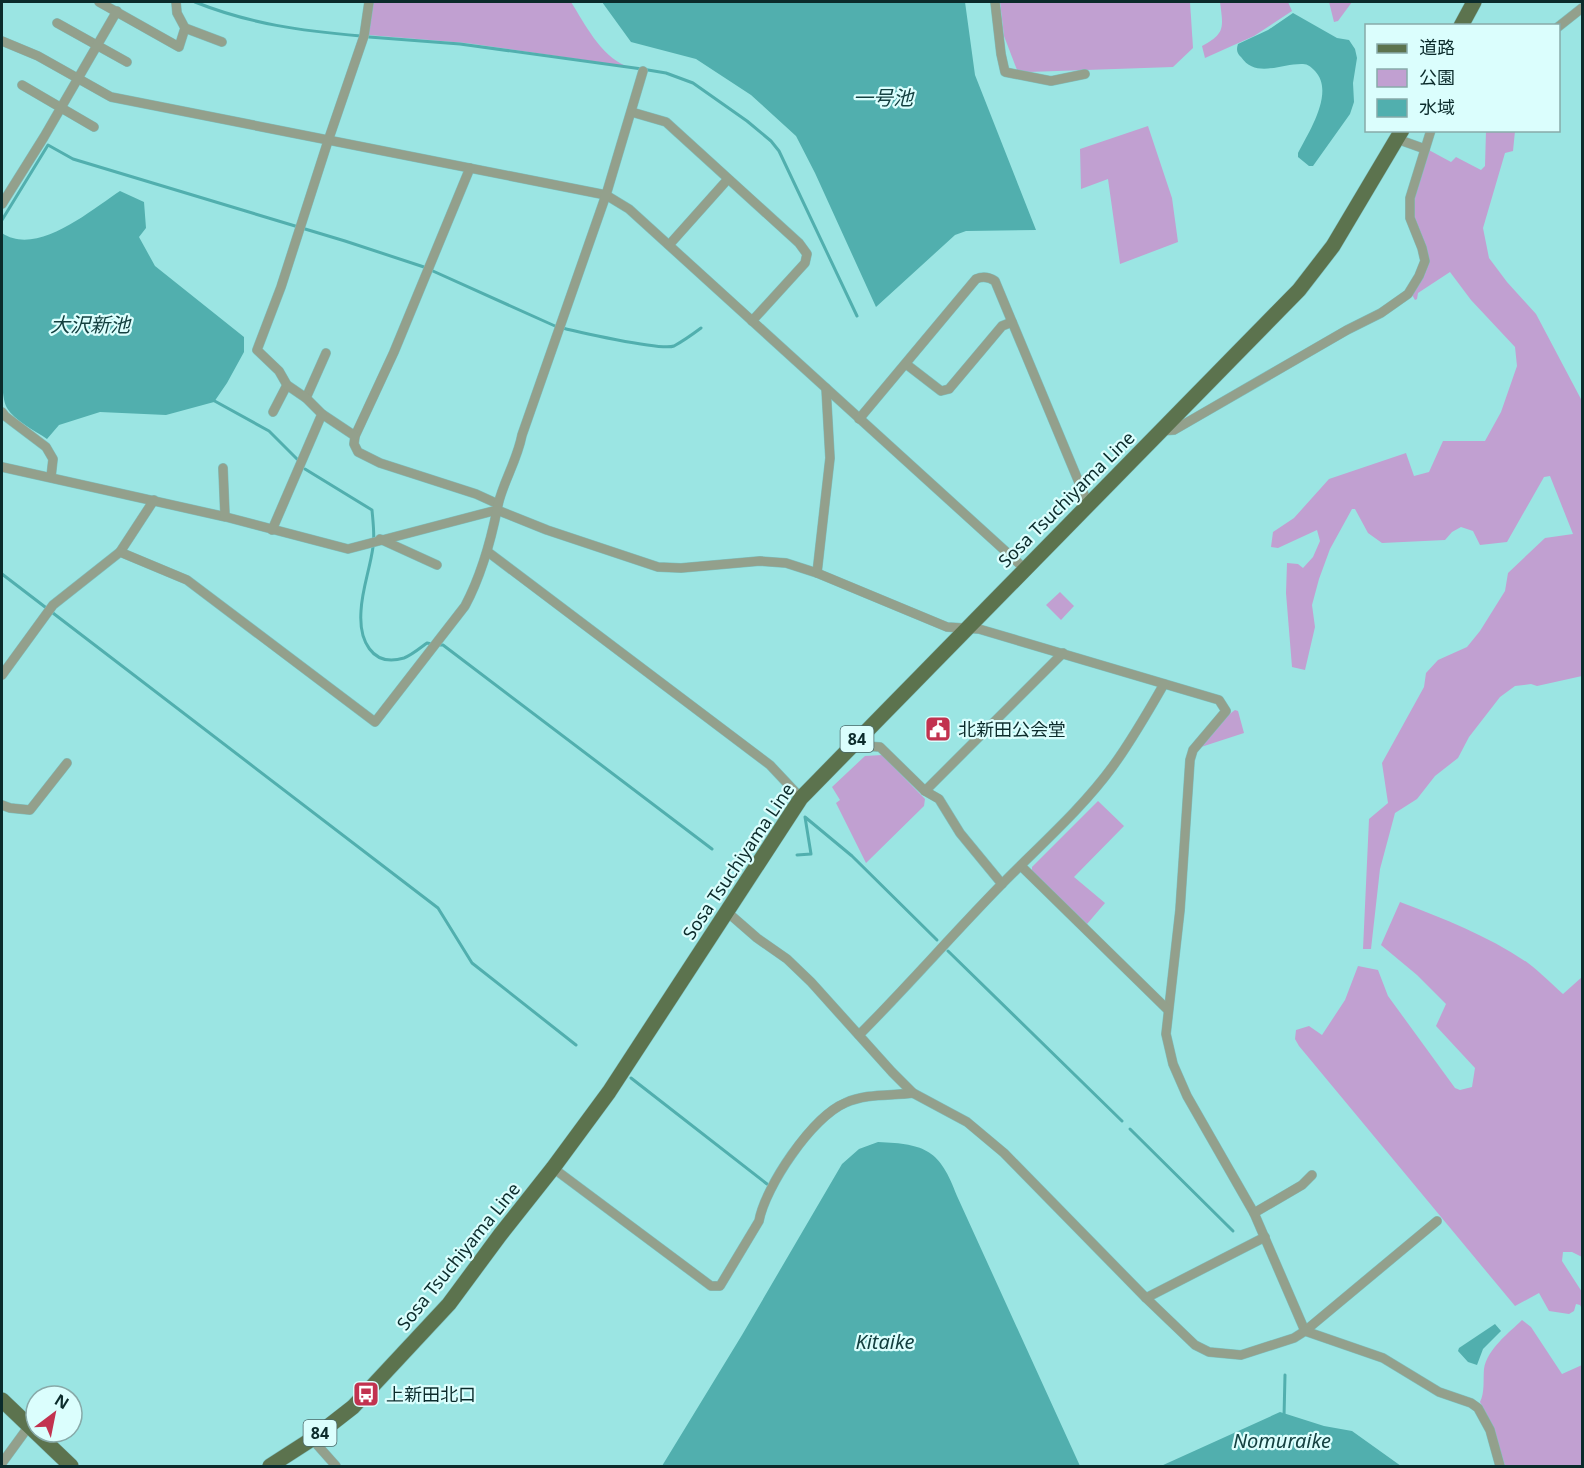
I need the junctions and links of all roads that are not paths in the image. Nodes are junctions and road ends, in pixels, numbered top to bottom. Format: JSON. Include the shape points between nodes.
{"nodes":[{"id":1,"x":99,"y":2,"type":"edge"},
{"id":2,"x":176,"y":2,"type":"edge"},
{"id":3,"x":369,"y":2,"type":"edge"},
{"id":4,"x":995,"y":2,"type":"edge"},
{"id":5,"x":1474,"y":2,"type":"edge"},
{"id":6,"x":1582,"y":8,"type":"edge"},
{"id":7,"x":117,"y":11,"type":"junction"},
{"id":8,"x":57,"y":23,"type":"dead end"},
{"id":9,"x":1462,"y":24,"type":"edge"},
{"id":10,"x":1560,"y":25,"type":"edge"},
{"id":11,"x":185,"y":28,"type":"junction"},
{"id":12,"x":2,"y":41,"type":"edge"},
{"id":13,"x":222,"y":42,"type":"dead end"},
{"id":14,"x":97,"y":46,"type":"junction"},
{"id":15,"x":127,"y":62,"type":"dead end"},
{"id":16,"x":643,"y":71,"type":"dead end"},
{"id":17,"x":1085,"y":74,"type":"dead end"},
{"id":18,"x":78,"y":78,"type":"junction"},
{"id":19,"x":22,"y":85,"type":"dead end"},
{"id":20,"x":60,"y":108,"type":"junction"},
{"id":21,"x":635,"y":112,"type":"dead end"},
{"id":22,"x":94,"y":127,"type":"dead end"},
{"id":23,"x":1430,"y":132,"type":"edge"},
{"id":24,"x":1399,"y":135,"type":"edge"},
{"id":25,"x":328,"y":141,"type":"junction"},
{"id":26,"x":1425,"y":149,"type":"junction"},
{"id":27,"x":470,"y":168,"type":"junction"},
{"id":28,"x":728,"y":180,"type":"junction"},
{"id":29,"x":606,"y":195,"type":"junction"},
{"id":30,"x":2,"y":204,"type":"edge"},
{"id":31,"x":669,"y":245,"type":"junction"},
{"id":32,"x":752,"y":321,"type":"junction"},
{"id":33,"x":1012,"y":322,"type":"junction"},
{"id":34,"x":326,"y":353,"type":"dead end"},
{"id":35,"x":906,"y":364,"type":"junction"},
{"id":36,"x":287,"y":385,"type":"junction"},
{"id":37,"x":826,"y":388,"type":"junction"},
{"id":38,"x":306,"y":398,"type":"junction"},
{"id":39,"x":2,"y":412,"type":"edge"},
{"id":40,"x":273,"y":412,"type":"dead end"},
{"id":41,"x":322,"y":414,"type":"junction"},
{"id":42,"x":860,"y":419,"type":"junction"},
{"id":43,"x":1161,"y":431,"type":"junction"},
{"id":44,"x":355,"y":436,"type":"junction"},
{"id":45,"x":2,"y":467,"type":"edge"},
{"id":46,"x":223,"y":468,"type":"dead end"},
{"id":47,"x":51,"y":477,"type":"junction"},
{"id":48,"x":154,"y":500,"type":"junction"},
{"id":49,"x":1088,"y":504,"type":"junction"},
{"id":50,"x":498,"y":507,"type":"junction"},
{"id":51,"x":225,"y":516,"type":"junction"},
{"id":52,"x":272,"y":530,"type":"junction"},
{"id":53,"x":380,"y":539,"type":"junction"},
{"id":54,"x":120,"y":552,"type":"junction"},
{"id":55,"x":488,"y":552,"type":"junction"},
{"id":56,"x":436,"y":565,"type":"dead end"},
{"id":57,"x":1024,"y":568,"type":"junction"},
{"id":58,"x":817,"y":573,"type":"junction"},
{"id":59,"x":964,"y":630,"type":"junction"},
{"id":60,"x":1063,"y":653,"type":"junction"},
{"id":61,"x":2,"y":675,"type":"edge"},
{"id":62,"x":1164,"y":684,"type":"junction"},
{"id":63,"x":856,"y":740,"type":"junction"},
{"id":64,"x":67,"y":763,"type":"dead end"},
{"id":65,"x":925,"y":791,"type":"junction"},
{"id":66,"x":801,"y":798,"type":"junction"},
{"id":67,"x":2,"y":805,"type":"edge"},
{"id":68,"x":1021,"y":866,"type":"junction"},
{"id":69,"x":1002,"y":884,"type":"junction"},
{"id":70,"x":726,"y":911,"type":"junction"},
{"id":71,"x":1168,"y":1010,"type":"junction"},
{"id":72,"x":859,"y":1035,"type":"junction"},
{"id":73,"x":913,"y":1093,"type":"junction"},
{"id":74,"x":553,"y":1168,"type":"junction"},
{"id":75,"x":1312,"y":1175,"type":"dead end"},
{"id":76,"x":1254,"y":1214,"type":"junction"},
{"id":77,"x":1437,"y":1221,"type":"dead end"},
{"id":78,"x":1265,"y":1237,"type":"junction"},
{"id":79,"x":1146,"y":1298,"type":"junction"},
{"id":80,"x":1305,"y":1332,"type":"junction"},
{"id":81,"x":2,"y":1400,"type":"edge"},
{"id":82,"x":24,"y":1421,"type":"edge"},
{"id":83,"x":24,"y":1433,"type":"edge"},
{"id":84,"x":312,"y":1439,"type":"junction"},
{"id":85,"x":47,"y":1444,"type":"edge"},
{"id":86,"x":2,"y":1463,"type":"edge"},
{"id":87,"x":71,"y":1467,"type":"edge"},
{"id":88,"x":270,"y":1467,"type":"edge"},
{"id":89,"x":336,"y":1467,"type":"edge"},
{"id":90,"x":1500,"y":1467,"type":"edge"}],
"edges":[{"from":1,"to":7,"type":"street"},
{"from":2,"to":11,"type":"street"},
{"from":3,"to":25,"type":"street","via":[[364,36]]},
{"from":4,"to":17,"type":"street","via":[[1005,72],[1051,81]]},
{"from":5,"to":9,"type":"main road"},
{"from":6,"to":10,"type":"street"},
{"from":7,"to":11,"type":"street","via":[[179,47]]},
{"from":7,"to":14,"type":"street"},
{"from":8,"to":14,"type":"street"},
{"from":11,"to":13,"type":"street"},
{"from":12,"to":18,"type":"street"},
{"from":14,"to":15,"type":"street"},
{"from":14,"to":18,"type":"street"},
{"from":16,"to":29,"type":"street"},
{"from":18,"to":20,"type":"street"},
{"from":18,"to":25,"type":"street","via":[[111,97]]},
{"from":19,"to":20,"type":"street"},
{"from":20,"to":22,"type":"street"},
{"from":20,"to":30,"type":"street"},
{"from":21,"to":28,"type":"street","via":[[666,122]]},
{"from":23,"to":26,"type":"street"},
{"from":24,"to":26,"type":"street"},
{"from":24,"to":43,"type":"main road","name":"Sosa Tsuchiyama Line","number":"84","via":[[1333,246],[1299,290]]},
{"from":25,"to":27,"type":"street"},
{"from":25,"to":36,"type":"street","via":[[257,350],[279,371]]},
{"from":26,"to":43,"type":"street","via":[[1410,198],[1410,218],[1425,261],[1408,294],[1174,430]]},
{"from":27,"to":29,"type":"street"},
{"from":27,"to":44,"type":"street"},
{"from":28,"to":31,"type":"street"},
{"from":28,"to":32,"type":"street","via":[[807,254],[805,262]]},
{"from":29,"to":31,"type":"street","via":[[629,209]]},
{"from":29,"to":50,"type":"street"},
{"from":31,"to":32,"type":"street"},
{"from":32,"to":37,"type":"street"},
{"from":33,"to":35,"type":"street","via":[[1002,326],[949,389],[941,391]]},
{"from":33,"to":35,"type":"street","via":[[995,281],[979,278]]},
{"from":33,"to":49,"type":"street"},
{"from":34,"to":38,"type":"street"},
{"from":35,"to":42,"type":"street"},
{"from":36,"to":38,"type":"street"},
{"from":36,"to":40,"type":"street"},
{"from":37,"to":42,"type":"street"},
{"from":37,"to":58,"type":"street","via":[[830,458]]},
{"from":38,"to":41,"type":"street"},
{"from":39,"to":47,"type":"street","via":[[46,447],[53,459]]},
{"from":41,"to":44,"type":"street"},
{"from":41,"to":52,"type":"street"},
{"from":42,"to":57,"type":"street"},
{"from":43,"to":49,"type":"main road","name":"Sosa Tsuchiyama Line","number":"84"},
{"from":44,"to":50,"type":"street","via":[[358,452],[380,463],[476,494]]},
{"from":45,"to":47,"type":"street"},
{"from":46,"to":51,"type":"street"},
{"from":47,"to":48,"type":"street"},
{"from":48,"to":51,"type":"street"},
{"from":48,"to":54,"type":"street"},
{"from":49,"to":57,"type":"main road","name":"Sosa Tsuchiyama Line","number":"84"},
{"from":50,"to":53,"type":"street"},
{"from":50,"to":55,"type":"street"},
{"from":50,"to":58,"type":"street","via":[[547,530],[658,567],[773,561]]},
{"from":51,"to":52,"type":"street"},
{"from":52,"to":53,"type":"street","via":[[348,549]]},
{"from":53,"to":56,"type":"street"},
{"from":54,"to":55,"type":"street","via":[[188,580],[375,722],[465,606]]},
{"from":54,"to":61,"type":"street","via":[[53,605]]},
{"from":55,"to":66,"type":"street","via":[[770,765]]},
{"from":57,"to":59,"type":"main road","name":"Sosa Tsuchiyama Line","number":"84"},
{"from":58,"to":59,"type":"street","via":[[947,627]]},
{"from":59,"to":60,"type":"street","via":[[979,629]]},
{"from":59,"to":63,"type":"main road","name":"Sosa Tsuchiyama Line","number":"84"},
{"from":60,"to":62,"type":"street"},
{"from":60,"to":65,"type":"street"},
{"from":62,"to":68,"type":"street","via":[[1112,767]]},
{"from":62,"to":71,"type":"street","via":[[1219,700],[1226,711],[1193,750],[1190,760],[1180,910]]},
{"from":63,"to":65,"type":"street","via":[[864,746],[880,747]]},
{"from":63,"to":66,"type":"main road","name":"Sosa Tsuchiyama Line","number":"84"},
{"from":64,"to":67,"type":"street","via":[[30,810]]},
{"from":65,"to":69,"type":"street","via":[[939,799],[960,833]]},
{"from":66,"to":70,"type":"main road","name":"Sosa Tsuchiyama Line","number":"84"},
{"from":68,"to":69,"type":"street"},
{"from":68,"to":71,"type":"street"},
{"from":69,"to":72,"type":"street"},
{"from":70,"to":72,"type":"street","via":[[787,958]]},
{"from":70,"to":74,"type":"main road","name":"Sosa Tsuchiyama Line","number":"84","via":[[609,1092]]},
{"from":71,"to":76,"type":"street","via":[[1166,1034],[1173,1064]]},
{"from":72,"to":73,"type":"street"},
{"from":73,"to":74,"type":"street","via":[[870,1095],[844,1103],[804,1136],[770,1190],[759,1221],[720,1286],[711,1286]]},
{"from":73,"to":79,"type":"street","via":[[979,1130]]},
{"from":74,"to":84,"type":"main road","name":"Sosa Tsuchiyama Line","number":"84","via":[[449,1304],[353,1407]]},
{"from":75,"to":76,"type":"street"},
{"from":76,"to":78,"type":"street"},
{"from":77,"to":80,"type":"street"},
{"from":78,"to":79,"type":"street"},
{"from":78,"to":80,"type":"street"},
{"from":79,"to":80,"type":"street","via":[[1195,1345],[1209,1352],[1241,1355]]},
{"from":80,"to":90,"type":"street","via":[[1383,1358],[1439,1392],[1471,1403],[1490,1430]]},
{"from":81,"to":82,"type":"main road"},
{"from":83,"to":86,"type":"street"},
{"from":84,"to":88,"type":"main road","name":"Sosa Tsuchiyama Line","number":"84"},
{"from":84,"to":89,"type":"street"},
{"from":85,"to":87,"type":"main road"}]}
